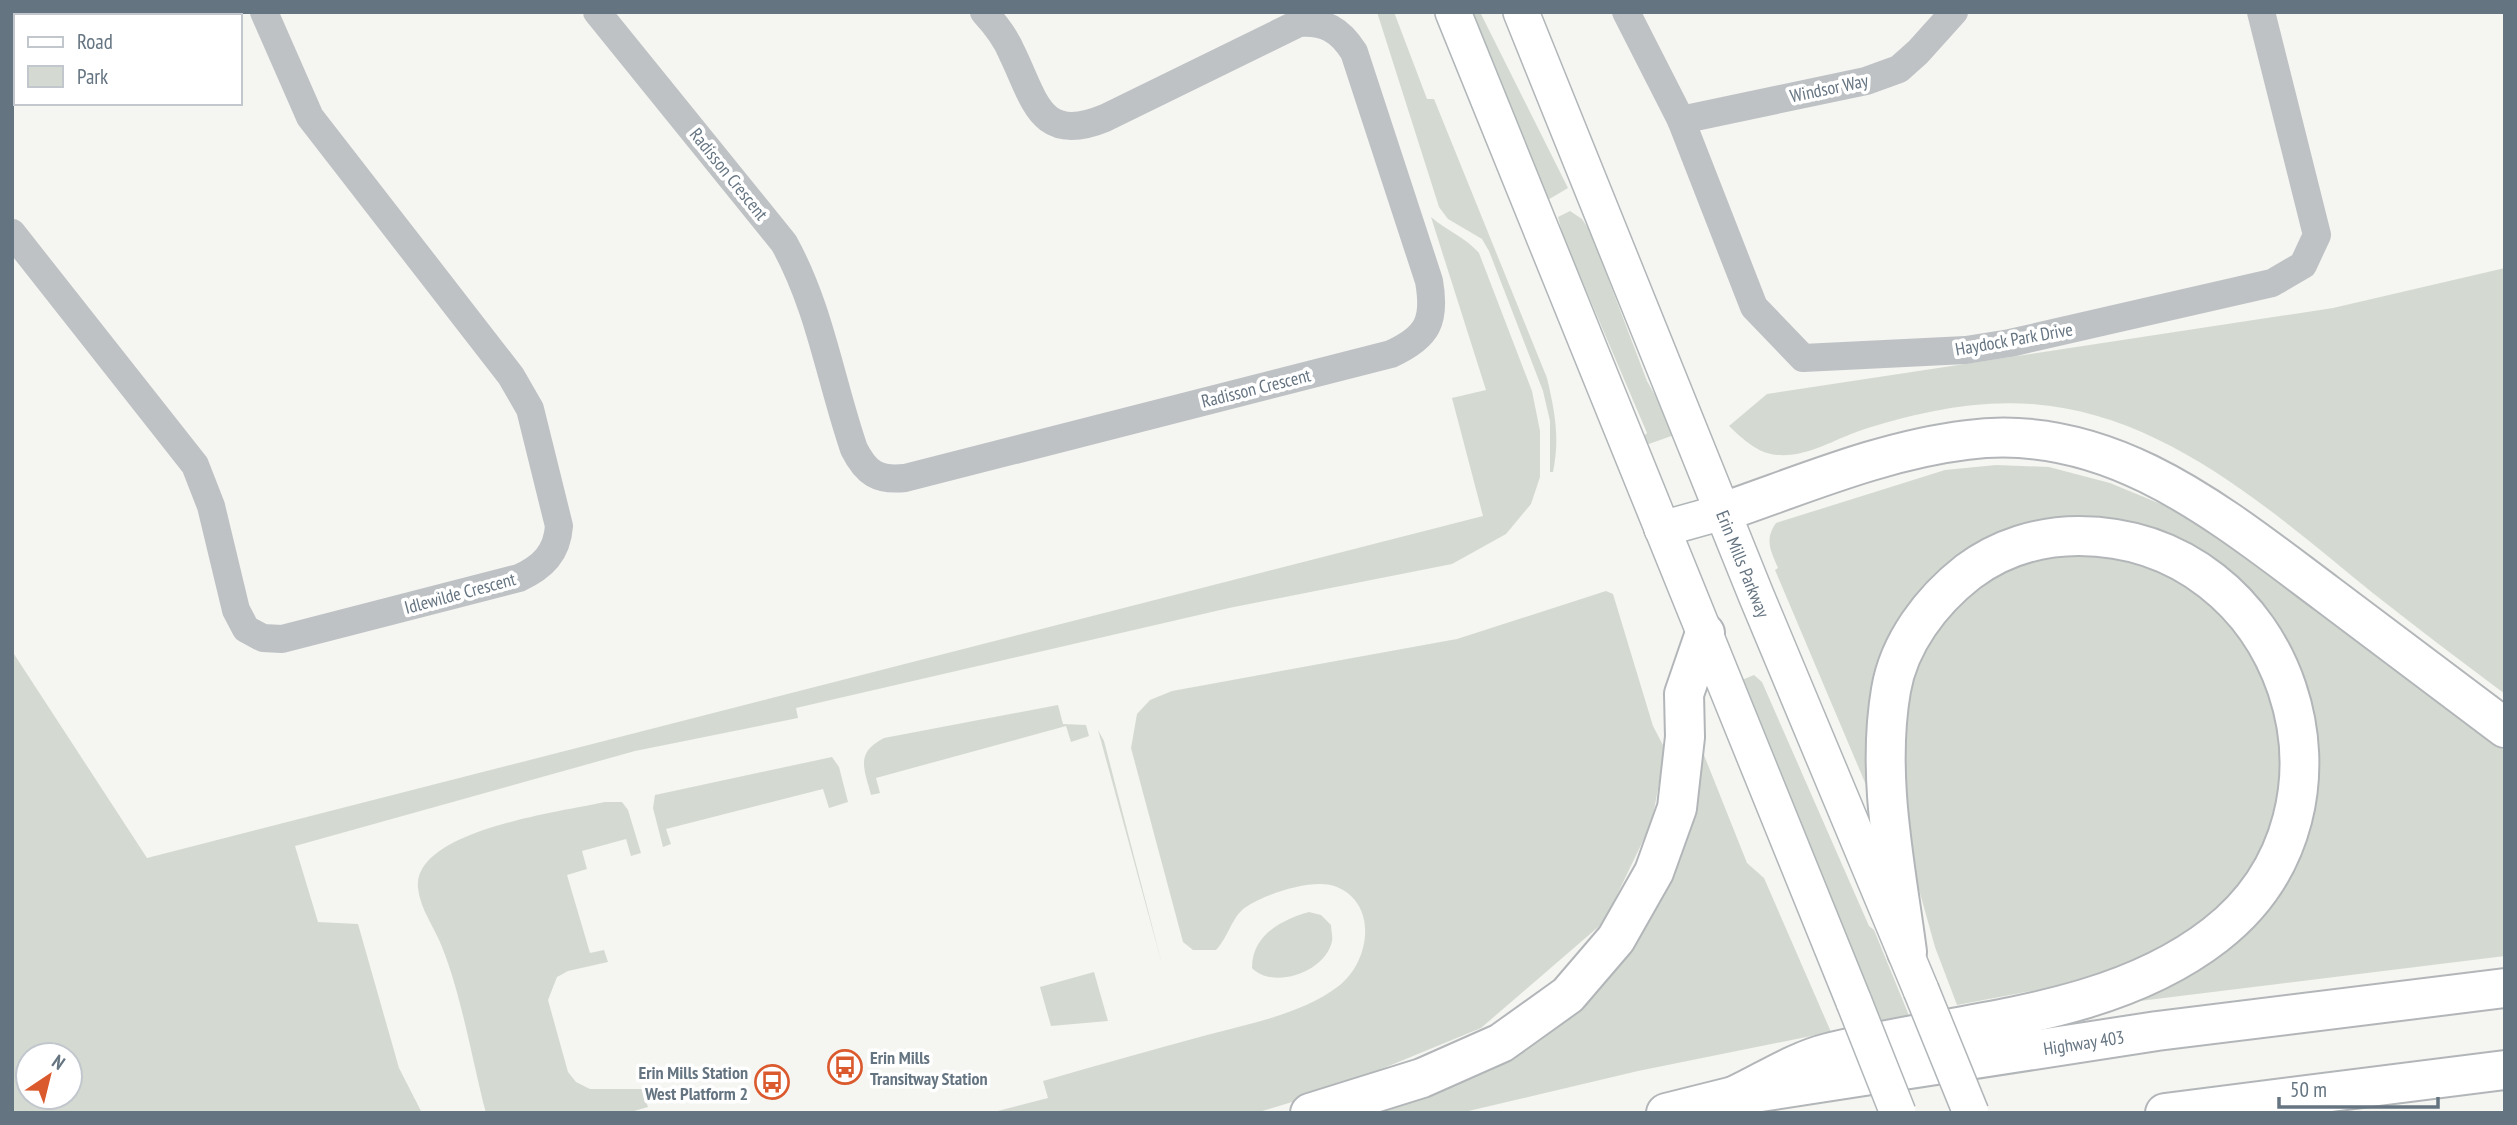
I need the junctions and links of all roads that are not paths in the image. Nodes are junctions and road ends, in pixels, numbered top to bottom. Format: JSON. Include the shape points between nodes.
{"nodes":[{"id":1,"x":264,"y":12,"type":"edge"},
{"id":2,"x":597,"y":12,"type":"edge"},
{"id":3,"x":984,"y":12,"type":"edge"},
{"id":4,"x":1453,"y":12,"type":"edge"},
{"id":5,"x":1521,"y":12,"type":"edge"},
{"id":6,"x":1626,"y":12,"type":"edge"},
{"id":7,"x":1954,"y":12,"type":"edge"},
{"id":8,"x":2261,"y":12,"type":"edge"},
{"id":9,"x":1681,"y":120,"type":"junction"},
{"id":10,"x":12,"y":233,"type":"edge"},
{"id":11,"x":1723,"y":512,"type":"junction"},
{"id":12,"x":1662,"y":529,"type":"junction"},
{"id":13,"x":1705,"y":633,"type":"junction"},
{"id":14,"x":2505,"y":728,"type":"edge"},
{"id":15,"x":1907,"y":952,"type":"junction"},
{"id":16,"x":2505,"y":988,"type":"edge"},
{"id":17,"x":2505,"y":1070,"type":"edge"},
{"id":18,"x":1734,"y":1096,"type":"junction"},
{"id":19,"x":1310,"y":1113,"type":"edge"},
{"id":20,"x":1666,"y":1113,"type":"edge"},
{"id":21,"x":1898,"y":1113,"type":"edge"},
{"id":22,"x":1971,"y":1113,"type":"edge"},
{"id":23,"x":2165,"y":1113,"type":"edge"}],
"edges":[{"from":1,"to":10,"type":"street","name":"Idlewilde Crescent","via":[[310,117],[511,376],[530,409],[559,526],[558,542],[536,570],[282,639],[263,638],[246,629],[236,610],[211,506],[195,465]]},
{"from":2,"to":3,"type":"street","name":"Radisson Crescent","via":[[784,243],[816,310],[854,449],[872,475],[886,480],[905,478],[1391,354],[1414,343],[1430,323],[1429,281],[1354,52],[1330,26],[1299,23],[1105,118],[1084,127],[1066,127],[1038,110],[1012,51]]},
{"from":4,"to":12,"type":"main road"},
{"from":5,"to":11,"type":"main road","name":"Erin Mills Parkway"},
{"from":6,"to":9,"type":"street","name":"Haydock Park Drive"},
{"from":7,"to":9,"type":"street","name":"Windsor Way","via":[[1899,69],[1866,81]]},
{"from":8,"to":9,"type":"street","name":"Haydock Park Drive","via":[[2317,235],[2303,265],[2272,283],[2010,343],[1966,350],[1803,358],[1754,307]]},
{"from":11,"to":12,"type":"main road"},
{"from":11,"to":14,"type":"highway","via":[[1933,445],[2003,437],[2078,446],[2124,460],[2228,519]]},
{"from":11,"to":15,"type":"main road","name":"Erin Mills Parkway"},
{"from":12,"to":13,"type":"main road"},
{"from":13,"to":19,"type":"highway","via":[[1684,694],[1685,737],[1676,808],[1654,872],[1616,939],[1567,995],[1501,1043],[1422,1078]]},
{"from":13,"to":21,"type":"main road","bridge":true},
{"from":15,"to":18,"type":"highway","via":[[1886,793],[1888,720],[1903,652],[1928,611],[1983,561],[2014,547],[2064,536],[2143,544],[2186,564],[2222,589],[2262,632],[2278,661],[2297,724],[2300,761],[2284,845],[2242,912],[2171,964],[2106,992],[1824,1054]]},
{"from":15,"to":22,"type":"main road","name":"Erin Mills Parkway","bridge":true},
{"from":16,"to":18,"type":"highway","name":"Highway 403","via":[[2157,1031]]},
{"from":17,"to":23,"type":"highway"},
{"from":18,"to":20,"type":"highway","name":"Highway 403"}]}
